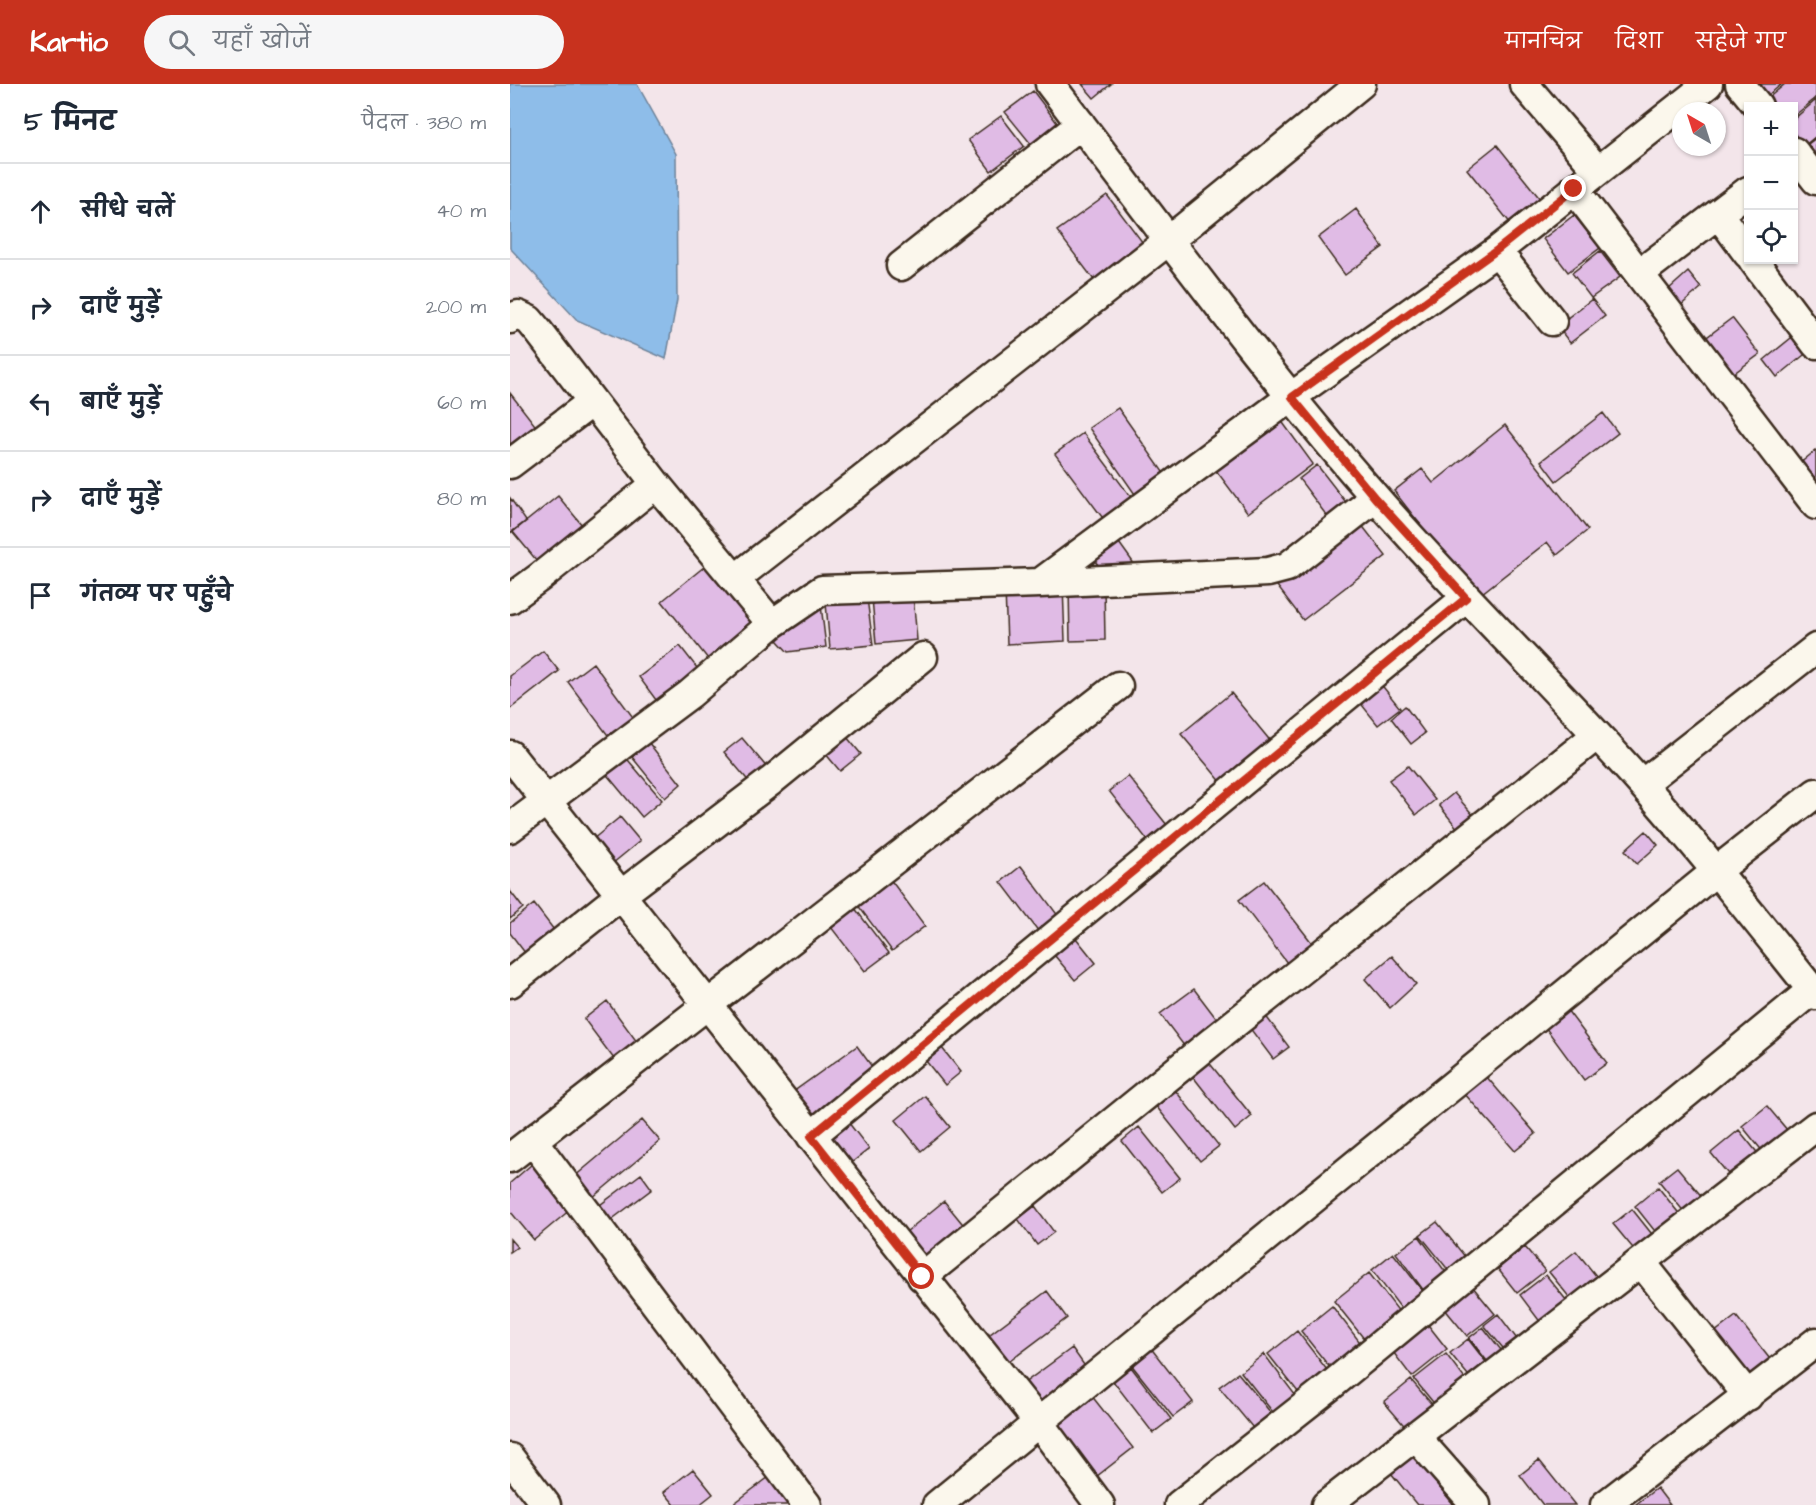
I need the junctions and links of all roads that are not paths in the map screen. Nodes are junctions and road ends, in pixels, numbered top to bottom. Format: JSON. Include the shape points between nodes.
{"nodes":[{"id":1,"x":1052,"y":84,"type":"edge"},
{"id":2,"x":1361,"y":84,"type":"edge"},
{"id":3,"x":1524,"y":84,"type":"edge"},
{"id":4,"x":1708,"y":84,"type":"edge"},
{"id":5,"x":1740,"y":84,"type":"edge"},
{"id":6,"x":1755,"y":102,"type":"edge"},
{"id":7,"x":1081,"y":124,"type":"junction"},
{"id":8,"x":1796,"y":156,"type":"edge"},
{"id":9,"x":1598,"y":171,"type":"junction"},
{"id":10,"x":1816,"y":180,"type":"edge"},
{"id":11,"x":1574,"y":189,"type":"junction"},
{"id":12,"x":1744,"y":195,"type":"edge"},
{"id":13,"x":1719,"y":215,"type":"junction"},
{"id":14,"x":1168,"y":241,"type":"junction"},
{"id":15,"x":1744,"y":248,"type":"edge"},
{"id":16,"x":1497,"y":250,"type":"junction"},
{"id":17,"x":1756,"y":264,"type":"edge"},
{"id":18,"x":901,"y":266,"type":"dead end"},
{"id":19,"x":1639,"y":274,"type":"junction"},
{"id":20,"x":510,"y":319,"type":"edge"},
{"id":21,"x":1552,"y":321,"type":"dead end"},
{"id":22,"x":1816,"y":344,"type":"edge"},
{"id":23,"x":1292,"y":397,"type":"junction"},
{"id":24,"x":592,"y":402,"type":"junction"},
{"id":25,"x":510,"y":464,"type":"edge"},
{"id":26,"x":656,"y":484,"type":"junction"},
{"id":27,"x":1375,"y":498,"type":"junction"},
{"id":28,"x":1816,"y":505,"type":"edge"},
{"id":29,"x":735,"y":579,"type":"junction"},
{"id":30,"x":1040,"y":583,"type":"junction"},
{"id":31,"x":1466,"y":598,"type":"junction"},
{"id":32,"x":510,"y":599,"type":"edge"},
{"id":33,"x":772,"y":624,"type":"junction"},
{"id":34,"x":1816,"y":648,"type":"edge"},
{"id":35,"x":923,"y":657,"type":"dead end"},
{"id":36,"x":1118,"y":686,"type":"dead end"},
{"id":37,"x":1597,"y":735,"type":"junction"},
{"id":38,"x":510,"y":755,"type":"edge"},
{"id":39,"x":1642,"y":784,"type":"junction"},
{"id":40,"x":1816,"y":793,"type":"edge"},
{"id":41,"x":547,"y":800,"type":"junction"},
{"id":42,"x":510,"y":828,"type":"edge"},
{"id":43,"x":1715,"y":872,"type":"junction"},
{"id":44,"x":621,"y":895,"type":"junction"},
{"id":45,"x":510,"y":983,"type":"edge"},
{"id":46,"x":1814,"y":992,"type":"edge"},
{"id":47,"x":706,"y":1004,"type":"junction"},
{"id":48,"x":1816,"y":1126,"type":"edge"},
{"id":49,"x":811,"y":1136,"type":"junction"},
{"id":50,"x":533,"y":1141,"type":"junction"},
{"id":51,"x":510,"y":1158,"type":"edge"},
{"id":52,"x":1641,"y":1262,"type":"junction"},
{"id":53,"x":922,"y":1277,"type":"junction"},
{"id":54,"x":1816,"y":1342,"type":"edge"},
{"id":55,"x":1748,"y":1396,"type":"junction"},
{"id":56,"x":1039,"y":1423,"type":"junction"},
{"id":57,"x":1415,"y":1436,"type":"junction"},
{"id":58,"x":510,"y":1458,"type":"edge"},
{"id":59,"x":799,"y":1502,"type":"edge"},
{"id":60,"x":546,"y":1505,"type":"edge"},
{"id":61,"x":937,"y":1505,"type":"edge"},
{"id":62,"x":1100,"y":1505,"type":"edge"},
{"id":63,"x":1179,"y":1505,"type":"edge"},
{"id":64,"x":1326,"y":1505,"type":"edge"},
{"id":65,"x":1476,"y":1505,"type":"edge"},
{"id":66,"x":1605,"y":1505,"type":"edge"}],
"edges":[{"from":1,"to":7,"type":"street"},
{"from":2,"to":14,"type":"street"},
{"from":3,"to":9,"type":"street"},
{"from":4,"to":9,"type":"street"},
{"from":5,"to":6,"type":"street"},
{"from":7,"to":14,"type":"street"},
{"from":7,"to":18,"type":"street"},
{"from":8,"to":10,"type":"street"},
{"from":9,"to":11,"type":"street"},
{"from":11,"to":16,"type":"street"},
{"from":11,"to":19,"type":"street"},
{"from":12,"to":13,"type":"street"},
{"from":13,"to":15,"type":"street"},
{"from":13,"to":19,"type":"street"},
{"from":14,"to":23,"type":"street"},
{"from":14,"to":29,"type":"street"},
{"from":16,"to":21,"type":"street"},
{"from":16,"to":23,"type":"street"},
{"from":17,"to":22,"type":"street"},
{"from":19,"to":28,"type":"street"},
{"from":20,"to":24,"type":"street","via":[[518,315],[529,320]]},
{"from":23,"to":27,"type":"street"},
{"from":23,"to":30,"type":"street"},
{"from":24,"to":25,"type":"street"},
{"from":24,"to":26,"type":"street"},
{"from":26,"to":29,"type":"street"},
{"from":26,"to":32,"type":"street"},
{"from":27,"to":30,"type":"street","via":[[1287,567],[1268,572]]},
{"from":27,"to":31,"type":"street"},
{"from":29,"to":33,"type":"street"},
{"from":30,"to":33,"type":"street","via":[[822,590]]},
{"from":31,"to":37,"type":"street"},
{"from":31,"to":49,"type":"street"},
{"from":33,"to":41,"type":"street","via":[[690,693]]},
{"from":34,"to":39,"type":"street"},
{"from":35,"to":44,"type":"street","via":[[771,781]]},
{"from":36,"to":47,"type":"street"},
{"from":37,"to":39,"type":"street"},
{"from":37,"to":53,"type":"street"},
{"from":38,"to":41,"type":"street"},
{"from":39,"to":43,"type":"street"},
{"from":40,"to":43,"type":"street"},
{"from":41,"to":42,"type":"street"},
{"from":41,"to":44,"type":"street"},
{"from":43,"to":46,"type":"street"},
{"from":43,"to":56,"type":"street"},
{"from":44,"to":45,"type":"street"},
{"from":44,"to":47,"type":"street"},
{"from":46,"to":63,"type":"street"},
{"from":47,"to":49,"type":"street"},
{"from":47,"to":50,"type":"street"},
{"from":48,"to":52,"type":"street"},
{"from":49,"to":53,"type":"street"},
{"from":50,"to":51,"type":"street"},
{"from":50,"to":59,"type":"street"},
{"from":52,"to":55,"type":"street"},
{"from":52,"to":57,"type":"street"},
{"from":53,"to":56,"type":"street"},
{"from":54,"to":55,"type":"street"},
{"from":55,"to":66,"type":"street"},
{"from":56,"to":61,"type":"street"},
{"from":56,"to":62,"type":"street"},
{"from":57,"to":64,"type":"street"},
{"from":57,"to":65,"type":"street"},
{"from":58,"to":60,"type":"street"}]}
